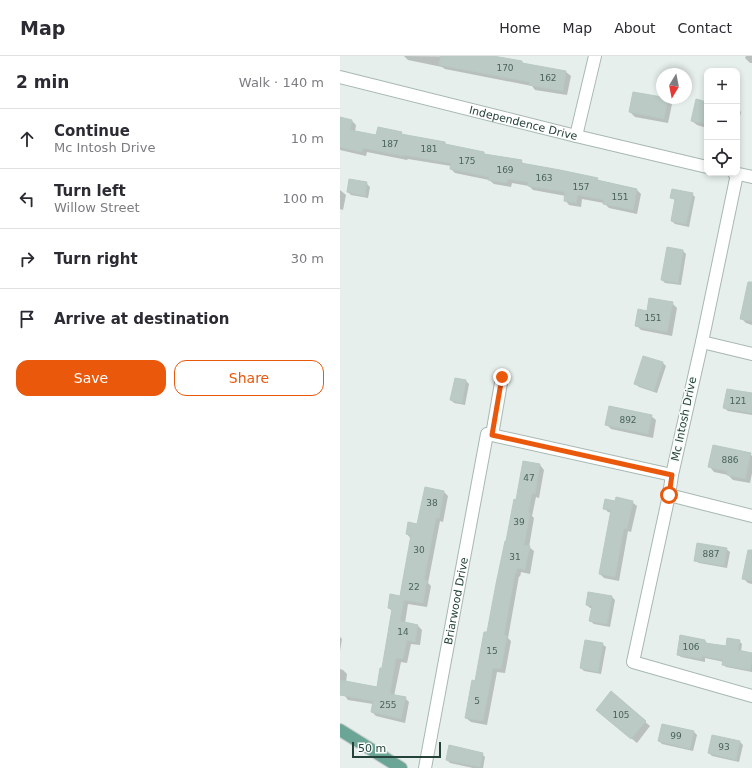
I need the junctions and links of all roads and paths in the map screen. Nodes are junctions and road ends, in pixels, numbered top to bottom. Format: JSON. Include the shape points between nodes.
{"nodes":[{"id":1,"x":595,"y":56,"type":"edge"},
{"id":2,"x":340,"y":76,"type":"edge"},
{"id":3,"x":576,"y":136,"type":"junction"},
{"id":4,"x":704,"y":166,"type":"edge"},
{"id":5,"x":740,"y":174,"type":"edge"},
{"id":6,"x":734,"y":176,"type":"edge"},
{"id":7,"x":752,"y":178,"type":"edge"},
{"id":8,"x":702,"y":342,"type":"junction"},
{"id":9,"x":752,"y":354,"type":"edge"},
{"id":10,"x":502,"y":377,"type":"dead end"},
{"id":11,"x":490,"y":434,"type":"junction"},
{"id":12,"x":672,"y":475,"type":"junction"},
{"id":13,"x":669,"y":495,"type":"junction"},
{"id":14,"x":752,"y":516,"type":"edge"},
{"id":15,"x":752,"y":696,"type":"edge"},
{"id":16,"x":340,"y":730,"type":"edge"},
{"id":17,"x":401,"y":768,"type":"edge"},
{"id":18,"x":425,"y":768,"type":"edge"}],
"edges":[{"from":1,"to":3,"type":"street"},
{"from":2,"to":3,"type":"street","name":"Independence Drive"},
{"from":3,"to":4,"type":"street","name":"Independence Drive"},
{"from":5,"to":7,"type":"street"},
{"from":6,"to":8,"type":"street","name":"Mc Intosh Drive"},
{"from":8,"to":9,"type":"street"},
{"from":8,"to":12,"type":"street","name":"Mc Intosh Drive"},
{"from":10,"to":11,"type":"street","name":"Briarwood Drive"},
{"from":11,"to":12,"type":"street"},
{"from":11,"to":18,"type":"street","name":"Briarwood Drive"},
{"from":12,"to":13,"type":"street","name":"Mc Intosh Drive"},
{"from":13,"to":14,"type":"street"},
{"from":13,"to":15,"type":"street","name":"Mc Intosh Drive","via":[[633,662]]},
{"from":16,"to":17,"type":"main road"}]}
